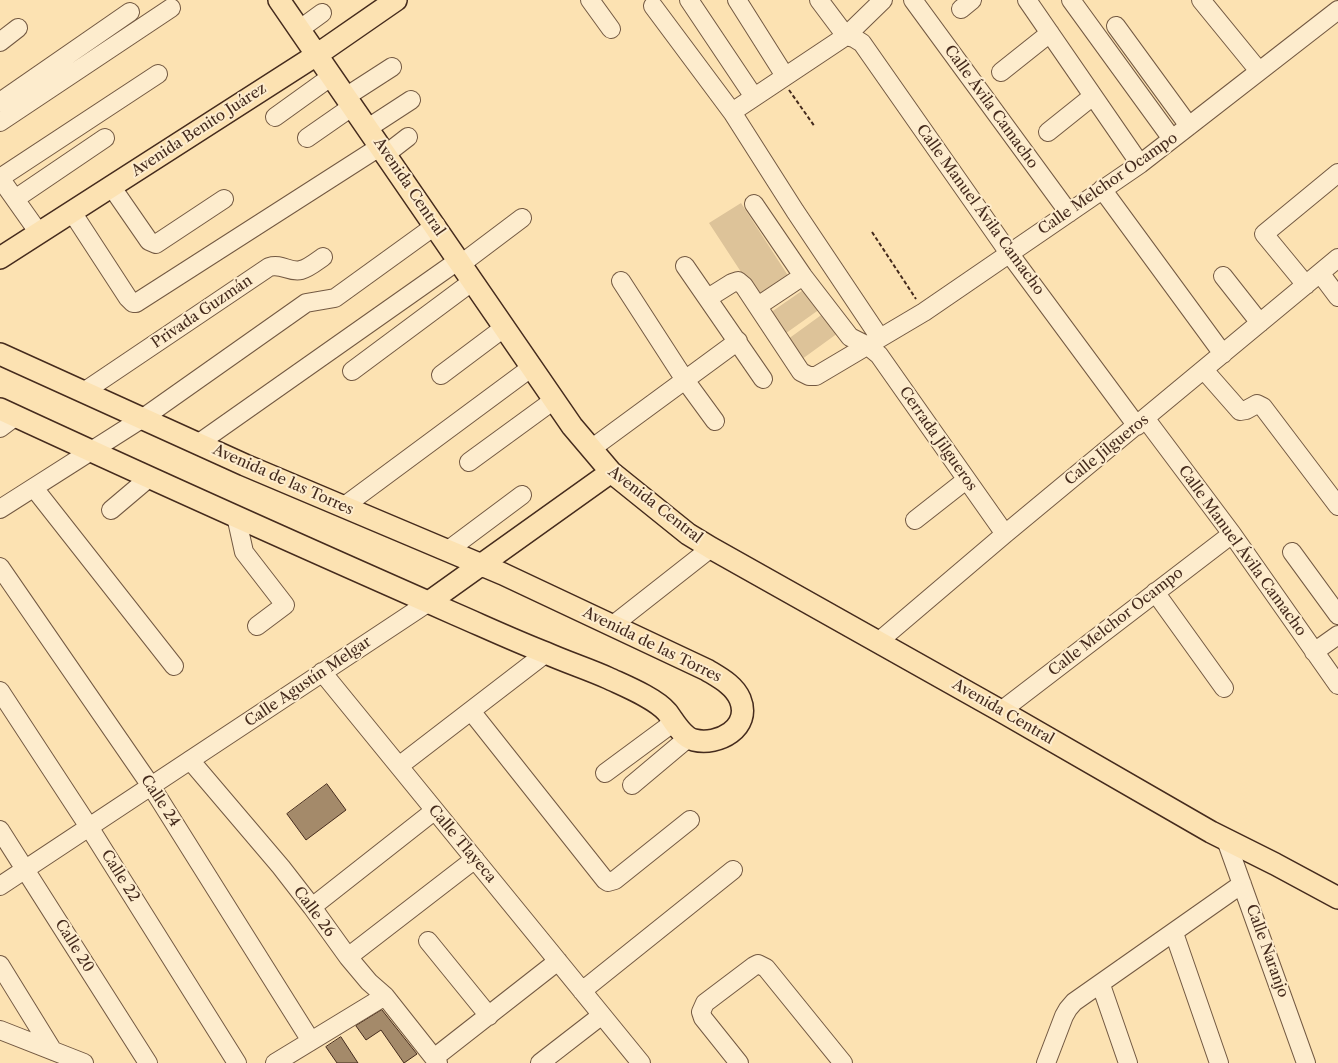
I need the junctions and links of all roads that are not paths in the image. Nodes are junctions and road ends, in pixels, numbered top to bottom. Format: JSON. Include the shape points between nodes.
{"nodes":[{"id":1,"x":396,"y":0,"type":"edge"},
{"id":2,"x":590,"y":0,"type":"edge"},
{"id":3,"x":689,"y":0,"type":"edge"},
{"id":4,"x":737,"y":0,"type":"edge"},
{"id":5,"x":819,"y":0,"type":"edge"},
{"id":6,"x":883,"y":0,"type":"edge"},
{"id":7,"x":913,"y":0,"type":"edge"},
{"id":8,"x":1027,"y":0,"type":"edge"},
{"id":9,"x":1071,"y":0,"type":"edge"},
{"id":10,"x":1202,"y":0,"type":"edge"},
{"id":11,"x":282,"y":1,"type":"edge"},
{"id":12,"x":653,"y":6,"type":"dead end"},
{"id":13,"x":171,"y":8,"type":"dead end"},
{"id":14,"x":1335,"y":8,"type":"edge"},
{"id":15,"x":130,"y":12,"type":"dead end"},
{"id":16,"x":322,"y":13,"type":"dead end"},
{"id":17,"x":1116,"y":26,"type":"dead end"},
{"id":18,"x":18,"y":28,"type":"dead end"},
{"id":19,"x":300,"y":29,"type":"junction"},
{"id":20,"x":611,"y":29,"type":"dead end"},
{"id":21,"x":1050,"y":33,"type":"junction"},
{"id":22,"x":846,"y":36,"type":"junction"},
{"id":23,"x":0,"y":42,"type":"edge"},
{"id":24,"x":318,"y":54,"type":"junction"},
{"id":25,"x":392,"y":67,"type":"dead end"},
{"id":26,"x":1259,"y":71,"type":"junction"},
{"id":27,"x":1001,"y":72,"type":"dead end"},
{"id":28,"x":158,"y":74,"type":"dead end"},
{"id":29,"x":332,"y":76,"type":"junction"},
{"id":30,"x":783,"y":77,"type":"junction"},
{"id":31,"x":1093,"y":96,"type":"junction"},
{"id":32,"x":754,"y":97,"type":"junction"},
{"id":33,"x":411,"y":100,"type":"dead end"},
{"id":34,"x":350,"y":101,"type":"junction"},
{"id":35,"x":0,"y":102,"type":"edge"},
{"id":36,"x":732,"y":112,"type":"junction"},
{"id":37,"x":275,"y":117,"type":"dead end"},
{"id":38,"x":0,"y":122,"type":"edge"},
{"id":39,"x":1190,"y":126,"type":"junction"},
{"id":40,"x":368,"y":128,"type":"junction"},
{"id":41,"x":1048,"y":132,"type":"dead end"},
{"id":42,"x":408,"y":137,"type":"dead end"},
{"id":43,"x":105,"y":138,"type":"dead end"},
{"id":44,"x":307,"y":138,"type":"dead end"},
{"id":45,"x":1172,"y":139,"type":"junction"},
{"id":46,"x":383,"y":150,"type":"junction"},
{"id":47,"x":1140,"y":164,"type":"junction"},
{"id":48,"x":1338,"y":173,"type":"edge"},
{"id":49,"x":0,"y":178,"type":"edge"},
{"id":50,"x":111,"y":186,"type":"junction"},
{"id":51,"x":1102,"y":189,"type":"junction"},
{"id":52,"x":15,"y":199,"type":"junction"},
{"id":53,"x":224,"y":199,"type":"dead end"},
{"id":54,"x":754,"y":204,"type":"dead end"},
{"id":55,"x":72,"y":212,"type":"junction"},
{"id":56,"x":1069,"y":213,"type":"junction"},
{"id":57,"x":522,"y":218,"type":"dead end"},
{"id":58,"x":436,"y":226,"type":"junction"},
{"id":59,"x":39,"y":234,"type":"junction"},
{"id":60,"x":1009,"y":253,"type":"junction"},
{"id":61,"x":323,"y":257,"type":"dead end"},
{"id":62,"x":0,"y":258,"type":"edge"},
{"id":63,"x":1338,"y":258,"type":"edge"},
{"id":64,"x":460,"y":262,"type":"junction"},
{"id":65,"x":685,"y":266,"type":"dead end"},
{"id":66,"x":1320,"y":273,"type":"junction"},
{"id":67,"x":803,"y":276,"type":"junction"},
{"id":68,"x":1223,"y":276,"type":"dead end"},
{"id":69,"x":620,"y":281,"type":"dead end"},
{"id":70,"x":473,"y":282,"type":"junction"},
{"id":71,"x":1306,"y":285,"type":"junction"},
{"id":72,"x":1338,"y":297,"type":"edge"},
{"id":73,"x":708,"y":298,"type":"junction"},
{"id":74,"x":758,"y":306,"type":"junction"},
{"id":75,"x":1260,"y":323,"type":"junction"},
{"id":76,"x":504,"y":327,"type":"junction"},
{"id":77,"x":738,"y":341,"type":"junction"},
{"id":78,"x":874,"y":342,"type":"junction"},
{"id":79,"x":0,"y":354,"type":"edge"},
{"id":80,"x":1224,"y":354,"type":"junction"},
{"id":81,"x":532,"y":367,"type":"junction"},
{"id":82,"x":1204,"y":370,"type":"junction"},
{"id":83,"x":352,"y":371,"type":"dead end"},
{"id":84,"x":441,"y":375,"type":"dead end"},
{"id":85,"x":763,"y":379,"type":"dead end"},
{"id":86,"x":685,"y":380,"type":"junction"},
{"id":87,"x":86,"y":391,"type":"junction"},
{"id":88,"x":554,"y":400,"type":"junction"},
{"id":89,"x":5,"y":418,"type":"edge"},
{"id":90,"x":144,"y":418,"type":"junction"},
{"id":91,"x":715,"y":421,"type":"dead end"},
{"id":92,"x":1141,"y":422,"type":"junction"},
{"id":93,"x":199,"y":443,"type":"junction"},
{"id":94,"x":591,"y":449,"type":"junction"},
{"id":95,"x":90,"y":452,"type":"junction"},
{"id":96,"x":469,"y":462,"type":"dead end"},
{"id":97,"x":611,"y":472,"type":"junction"},
{"id":98,"x":150,"y":477,"type":"junction"},
{"id":99,"x":966,"y":480,"type":"junction"},
{"id":100,"x":34,"y":488,"type":"junction"},
{"id":101,"x":522,"y":496,"type":"dead end"},
{"id":102,"x":1338,"y":506,"type":"edge"},
{"id":103,"x":343,"y":508,"type":"junction"},
{"id":104,"x":0,"y":509,"type":"edge"},
{"id":105,"x":111,"y":510,"type":"dead end"},
{"id":106,"x":236,"y":516,"type":"junction"},
{"id":107,"x":916,"y":520,"type":"dead end"},
{"id":108,"x":1005,"y":534,"type":"junction"},
{"id":109,"x":1232,"y":534,"type":"junction"},
{"id":110,"x":711,"y":548,"type":"junction"},
{"id":111,"x":447,"y":551,"type":"junction"},
{"id":112,"x":1292,"y":552,"type":"dead end"},
{"id":113,"x":481,"y":565,"type":"junction"},
{"id":114,"x":0,"y":567,"type":"edge"},
{"id":115,"x":1154,"y":592,"type":"junction"},
{"id":116,"x":429,"y":602,"type":"junction"},
{"id":117,"x":1338,"y":615,"type":"edge"},
{"id":118,"x":613,"y":625,"type":"junction"},
{"id":119,"x":257,"y":626,"type":"dead end"},
{"id":120,"x":1338,"y":635,"type":"edge"},
{"id":121,"x":878,"y":642,"type":"junction"},
{"id":122,"x":1314,"y":652,"type":"junction"},
{"id":123,"x":546,"y":654,"type":"junction"},
{"id":124,"x":174,"y":666,"type":"dead end"},
{"id":125,"x":322,"y":672,"type":"junction"},
{"id":126,"x":1338,"y":685,"type":"edge"},
{"id":127,"x":1224,"y":688,"type":"dead end"},
{"id":128,"x":0,"y":691,"type":"edge"},
{"id":129,"x":1001,"y":711,"type":"junction"},
{"id":130,"x":470,"y":712,"type":"junction"},
{"id":131,"x":674,"y":722,"type":"junction"},
{"id":132,"x":688,"y":738,"type":"junction"},
{"id":133,"x":190,"y":760,"type":"junction"},
{"id":134,"x":399,"y":766,"type":"junction"},
{"id":135,"x":604,"y":773,"type":"dead end"},
{"id":136,"x":632,"y":785,"type":"dead end"},
{"id":137,"x":151,"y":786,"type":"junction"},
{"id":138,"x":434,"y":811,"type":"junction"},
{"id":139,"x":690,"y":820,"type":"dead end"},
{"id":140,"x":89,"y":827,"type":"junction"},
{"id":141,"x":0,"y":830,"type":"edge"},
{"id":142,"x":1226,"y":840,"type":"junction"},
{"id":143,"x":475,"y":859,"type":"junction"},
{"id":144,"x":25,"y":869,"type":"junction"},
{"id":145,"x":733,"y":870,"type":"dead end"},
{"id":146,"x":1242,"y":884,"type":"junction"},
{"id":147,"x":0,"y":886,"type":"edge"},
{"id":148,"x":1338,"y":898,"type":"edge"},
{"id":149,"x":312,"y":907,"type":"junction"},
{"id":150,"x":1174,"y":933,"type":"junction"},
{"id":151,"x":428,"y":941,"type":"dead end"},
{"id":152,"x":348,"y":957,"type":"junction"},
{"id":153,"x":558,"y":961,"type":"junction"},
{"id":154,"x":0,"y":965,"type":"edge"},
{"id":155,"x":1101,"y":985,"type":"junction"},
{"id":156,"x":582,"y":991,"type":"junction"},
{"id":157,"x":384,"y":996,"type":"junction"},
{"id":158,"x":602,"y":1015,"type":"junction"},
{"id":159,"x":489,"y":1016,"type":"junction"},
{"id":160,"x":0,"y":1030,"type":"edge"},
{"id":161,"x":310,"y":1041,"type":"junction"},
{"id":162,"x":53,"y":1051,"type":"junction"},
{"id":163,"x":436,"y":1060,"type":"edge"},
{"id":164,"x":84,"y":1063,"type":"edge"},
{"id":165,"x":148,"y":1063,"type":"edge"},
{"id":166,"x":236,"y":1063,"type":"edge"},
{"id":167,"x":275,"y":1063,"type":"edge"},
{"id":168,"x":540,"y":1063,"type":"edge"},
{"id":169,"x":641,"y":1063,"type":"edge"},
{"id":170,"x":739,"y":1063,"type":"edge"},
{"id":171,"x":843,"y":1063,"type":"edge"},
{"id":172,"x":1046,"y":1063,"type":"edge"},
{"id":173,"x":1128,"y":1063,"type":"edge"},
{"id":174,"x":1219,"y":1063,"type":"edge"},
{"id":175,"x":1306,"y":1063,"type":"edge"}],
"edges":[{"from":1,"to":24,"type":"main road","name":"Avenida Benito Juárez"},
{"from":2,"to":20,"type":"street"},
{"from":3,"to":32,"type":"street"},
{"from":4,"to":30,"type":"street"},
{"from":5,"to":22,"type":"street","name":"Calle Manuel Ávila Camacho"},
{"from":6,"to":22,"type":"street"},
{"from":7,"to":56,"type":"street","name":"Calle Ávila Camacho"},
{"from":8,"to":21,"type":"street"},
{"from":9,"to":45,"type":"street"},
{"from":10,"to":26,"type":"street"},
{"from":11,"to":19,"type":"main road","name":"Avenida Central"},
{"from":12,"to":36,"type":"street"},
{"from":13,"to":38,"type":"street"},
{"from":14,"to":26,"type":"street","name":"Calle Melchor Ocampo"},
{"from":15,"to":35,"type":"street"},
{"from":16,"to":19,"type":"street"},
{"from":17,"to":39,"type":"street"},
{"from":18,"to":23,"type":"street"},
{"from":19,"to":24,"type":"main road","name":"Avenida Central"},
{"from":21,"to":27,"type":"street"},
{"from":21,"to":31,"type":"street"},
{"from":22,"to":30,"type":"street"},
{"from":22,"to":60,"type":"street","name":"Calle Manuel Ávila Camacho","via":[[862,43]]},
{"from":24,"to":29,"type":"main road","name":"Avenida Central"},
{"from":24,"to":50,"type":"main road","name":"Avenida Benito Juárez"},
{"from":25,"to":34,"type":"street"},
{"from":26,"to":39,"type":"street","name":"Calle Melchor Ocampo"},
{"from":28,"to":49,"type":"street"},
{"from":29,"to":34,"type":"main road","name":"Avenida Central"},
{"from":29,"to":37,"type":"street"},
{"from":30,"to":32,"type":"street"},
{"from":31,"to":41,"type":"street"},
{"from":31,"to":47,"type":"street"},
{"from":32,"to":36,"type":"street"},
{"from":33,"to":40,"type":"street"},
{"from":34,"to":40,"type":"main road","name":"Avenida Central"},
{"from":34,"to":44,"type":"street"},
{"from":36,"to":78,"type":"street"},
{"from":39,"to":45,"type":"street","name":"Calle Melchor Ocampo"},
{"from":40,"to":46,"type":"main road","name":"Avenida Central"},
{"from":42,"to":46,"type":"street"},
{"from":43,"to":52,"type":"street"},
{"from":45,"to":47,"type":"street","name":"Calle Melchor Ocampo"},
{"from":46,"to":55,"type":"street","via":[[136,303],[128,298]]},
{"from":46,"to":58,"type":"main road","name":"Avenida Central"},
{"from":47,"to":51,"type":"street","name":"Calle Melchor Ocampo"},
{"from":48,"to":71,"type":"street","via":[[1264,234]]},
{"from":49,"to":52,"type":"street"},
{"from":50,"to":53,"type":"street","via":[[150,241],[156,244]]},
{"from":50,"to":55,"type":"main road","name":"Avenida Benito Juárez"},
{"from":51,"to":56,"type":"street","name":"Calle Melchor Ocampo"},
{"from":51,"to":80,"type":"street"},
{"from":52,"to":59,"type":"street"},
{"from":54,"to":67,"type":"street"},
{"from":55,"to":59,"type":"main road","name":"Avenida Benito Juárez"},
{"from":56,"to":60,"type":"street","name":"Calle Melchor Ocampo"},
{"from":57,"to":64,"type":"street"},
{"from":58,"to":64,"type":"main road","name":"Avenida Central"},
{"from":58,"to":90,"type":"street","via":[[335,298],[306,303]]},
{"from":59,"to":62,"type":"main road","name":"Avenida Benito Juárez"},
{"from":60,"to":78,"type":"street","name":"Calle Melchor Ocampo"},
{"from":60,"to":92,"type":"street","name":"Calle Manuel Ávila Camacho"},
{"from":61,"to":87,"type":"street","name":"Privada Guzmán","via":[[303,270],[276,265],[269,267]]},
{"from":63,"to":66,"type":"street","name":"Calle Jilgueros"},
{"from":64,"to":70,"type":"main road","name":"Avenida Central"},
{"from":64,"to":93,"type":"street"},
{"from":65,"to":73,"type":"street"},
{"from":66,"to":71,"type":"street","name":"Calle Jilgueros"},
{"from":66,"to":72,"type":"street"},
{"from":67,"to":74,"type":"street"},
{"from":67,"to":78,"type":"street","via":[[850,337]]},
{"from":68,"to":75,"type":"street"},
{"from":69,"to":86,"type":"street"},
{"from":70,"to":76,"type":"main road","name":"Avenida Central"},
{"from":70,"to":83,"type":"street"},
{"from":71,"to":75,"type":"street","name":"Calle Jilgueros"},
{"from":73,"to":74,"type":"street","via":[[732,282],[738,282]]},
{"from":73,"to":77,"type":"street"},
{"from":74,"to":78,"type":"street","name":"Calle Melchor Ocampo","via":[[801,372],[809,376],[816,376]]},
{"from":75,"to":80,"type":"street","name":"Calle Jilgueros"},
{"from":76,"to":81,"type":"main road","name":"Avenida Central"},
{"from":76,"to":84,"type":"street"},
{"from":77,"to":85,"type":"street"},
{"from":77,"to":86,"type":"street"},
{"from":78,"to":99,"type":"street","name":"Cerrada Jilgueros","via":[[879,355]]},
{"from":79,"to":87,"type":"main road","name":"Avenida de las Torres"},
{"from":80,"to":82,"type":"street","name":"Calle Jilgueros"},
{"from":81,"to":88,"type":"main road","name":"Avenida Central"},
{"from":81,"to":103,"type":"street"},
{"from":82,"to":92,"type":"street","name":"Calle Jilgueros"},
{"from":82,"to":102,"type":"street","via":[[1240,411],[1257,404],[1263,407]]},
{"from":86,"to":91,"type":"street"},
{"from":86,"to":94,"type":"street"},
{"from":87,"to":90,"type":"main road","name":"Avenida de las Torres"},
{"from":88,"to":94,"type":"main road","name":"Avenida Central"},
{"from":88,"to":96,"type":"street"},
{"from":89,"to":95,"type":"main road"},
{"from":90,"to":93,"type":"main road","name":"Avenida de las Torres"},
{"from":90,"to":95,"type":"street"},
{"from":92,"to":108,"type":"street","name":"Calle Jilgueros"},
{"from":92,"to":109,"type":"street","name":"Calle Manuel Ávila Camacho"},
{"from":93,"to":103,"type":"main road","name":"Avenida de las Torres"},
{"from":94,"to":97,"type":"main road","name":"Avenida Central"},
{"from":95,"to":98,"type":"main road"},
{"from":95,"to":100,"type":"street"},
{"from":97,"to":110,"type":"main road","name":"Avenida Central","via":[[688,534]]},
{"from":97,"to":113,"type":"main road","name":"Calle Agustín Melgar"},
{"from":98,"to":105,"type":"street"},
{"from":98,"to":106,"type":"main road"},
{"from":99,"to":107,"type":"street"},
{"from":99,"to":108,"type":"street","name":"Cerrada Jilgueros"},
{"from":100,"to":104,"type":"street"},
{"from":100,"to":124,"type":"street"},
{"from":101,"to":111,"type":"street"},
{"from":103,"to":111,"type":"main road","name":"Avenida de las Torres"},
{"from":106,"to":116,"type":"main road"},
{"from":106,"to":119,"type":"street","via":[[244,552],[284,605]]},
{"from":108,"to":121,"type":"street","name":"Calle Jilgueros"},
{"from":109,"to":115,"type":"street","name":"Calle Melchor Ocampo"},
{"from":109,"to":122,"type":"street","name":"Calle Manuel Ávila Camacho"},
{"from":110,"to":118,"type":"street"},
{"from":110,"to":121,"type":"main road","name":"Avenida Central"},
{"from":111,"to":113,"type":"main road","name":"Avenida de las Torres"},
{"from":112,"to":117,"type":"street"},
{"from":113,"to":116,"type":"main road","name":"Calle Agustín Melgar"},
{"from":113,"to":118,"type":"main road","name":"Avenida de las Torres"},
{"from":114,"to":137,"type":"street","name":"Calle 24"},
{"from":115,"to":127,"type":"street"},
{"from":115,"to":129,"type":"street","name":"Calle Melchor Ocampo"},
{"from":116,"to":123,"type":"main road"},
{"from":116,"to":125,"type":"street","name":"Calle Agustín Melgar"},
{"from":118,"to":132,"type":"main road","name":"Avenida de las Torres","via":[[707,670],[729,683],[740,698],[743,710],[733,731],[722,739],[702,742]]},
{"from":120,"to":122,"type":"street"},
{"from":121,"to":129,"type":"main road","name":"Avenida Central"},
{"from":122,"to":126,"type":"street","name":"Calle Manuel Ávila Camacho"},
{"from":123,"to":130,"type":"street"},
{"from":123,"to":131,"type":"main road","via":[[608,678],[653,701]]},
{"from":125,"to":133,"type":"street","name":"Calle Agustín Melgar"},
{"from":125,"to":134,"type":"street","name":"Calle Tlayeca"},
{"from":128,"to":140,"type":"street","name":"Calle 22"},
{"from":129,"to":142,"type":"main road","name":"Avenida Central"},
{"from":130,"to":134,"type":"street"},
{"from":130,"to":139,"type":"street","via":[[608,882],[615,880]]},
{"from":131,"to":132,"type":"main road"},
{"from":131,"to":135,"type":"street"},
{"from":132,"to":136,"type":"street"},
{"from":133,"to":137,"type":"street","name":"Calle Agustín Melgar"},
{"from":133,"to":149,"type":"street","name":"Calle 26"},
{"from":134,"to":138,"type":"street","name":"Calle Tlayeca"},
{"from":137,"to":140,"type":"street","name":"Calle Agustín Melgar"},
{"from":137,"to":161,"type":"street","name":"Calle 24"},
{"from":138,"to":143,"type":"street","name":"Calle Tlayeca"},
{"from":138,"to":149,"type":"street"},
{"from":140,"to":144,"type":"street","name":"Calle Agustín Melgar"},
{"from":140,"to":166,"type":"street","name":"Calle 22"},
{"from":141,"to":144,"type":"street","name":"Calle 20"},
{"from":142,"to":146,"type":"street","name":"Calle Naranjo"},
{"from":142,"to":148,"type":"main road","name":"Avenida Central"},
{"from":143,"to":152,"type":"street"},
{"from":143,"to":153,"type":"street","name":"Calle Tlayeca"},
{"from":144,"to":147,"type":"street","name":"Calle Agustín Melgar"},
{"from":144,"to":165,"type":"street","name":"Calle 20"},
{"from":145,"to":156,"type":"street"},
{"from":146,"to":150,"type":"street"},
{"from":146,"to":175,"type":"street","name":"Calle Naranjo"},
{"from":149,"to":152,"type":"street","name":"Calle 26"},
{"from":150,"to":155,"type":"street"},
{"from":150,"to":174,"type":"street"},
{"from":151,"to":159,"type":"street"},
{"from":152,"to":157,"type":"street","name":"Calle 26"},
{"from":153,"to":156,"type":"street","name":"Calle Tlayeca"},
{"from":153,"to":159,"type":"street"},
{"from":154,"to":162,"type":"street"},
{"from":155,"to":172,"type":"street","via":[[1068,1008]]},
{"from":155,"to":173,"type":"street"},
{"from":156,"to":158,"type":"street","name":"Calle Tlayeca"},
{"from":157,"to":161,"type":"street"},
{"from":157,"to":163,"type":"street","name":"Calle 26"},
{"from":158,"to":168,"type":"street"},
{"from":158,"to":169,"type":"street","name":"Calle Tlayeca"},
{"from":159,"to":163,"type":"street"},
{"from":160,"to":162,"type":"street"},
{"from":161,"to":167,"type":"street"},
{"from":162,"to":164,"type":"street"},
{"from":170,"to":171,"type":"street","via":[[701,1012],[706,1003],[758,964],[766,968]]}]}
